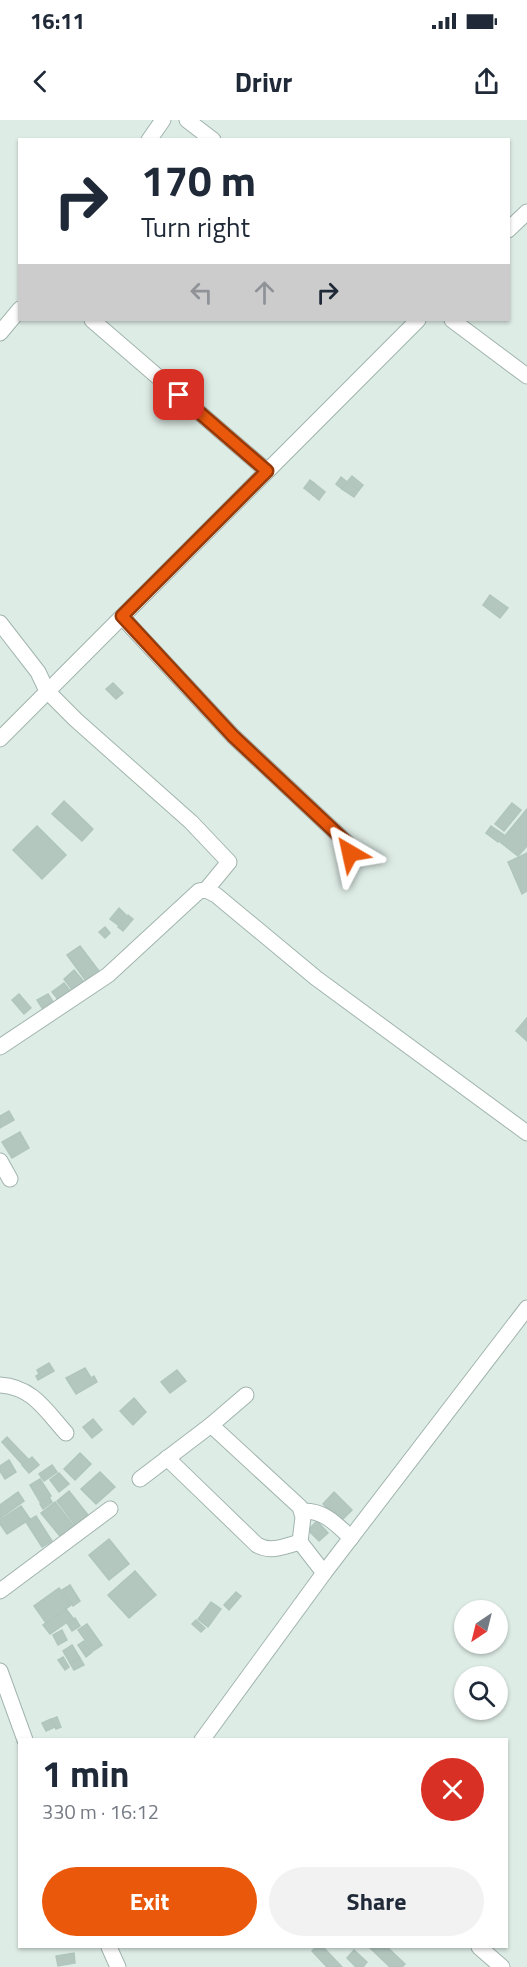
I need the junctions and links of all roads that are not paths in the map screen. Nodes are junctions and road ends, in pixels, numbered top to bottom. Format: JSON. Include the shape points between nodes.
{"nodes":[{"id":1,"x":163,"y":120,"type":"edge"},
{"id":2,"x":187,"y":120,"type":"edge"},
{"id":3,"x":150,"y":138,"type":"edge"},
{"id":4,"x":210,"y":138,"type":"edge"},
{"id":5,"x":527,"y":212,"type":"edge"},
{"id":6,"x":510,"y":228,"type":"edge"},
{"id":7,"x":18,"y":311,"type":"edge"},
{"id":8,"x":93,"y":321,"type":"edge"},
{"id":9,"x":417,"y":321,"type":"edge"},
{"id":10,"x":453,"y":321,"type":"edge"},
{"id":11,"x":0,"y":333,"type":"edge"},
{"id":12,"x":527,"y":376,"type":"edge"},
{"id":13,"x":267,"y":471,"type":"junction"},
{"id":14,"x":122,"y":616,"type":"junction"},
{"id":15,"x":0,"y":623,"type":"edge"},
{"id":16,"x":47,"y":691,"type":"junction"},
{"id":17,"x":0,"y":738,"type":"edge"},
{"id":18,"x":346,"y":863,"type":"dead end"},
{"id":19,"x":206,"y":890,"type":"junction"},
{"id":20,"x":0,"y":1047,"type":"edge"},
{"id":21,"x":527,"y":1133,"type":"edge"},
{"id":22,"x":0,"y":1161,"type":"edge"},
{"id":23,"x":10,"y":1179,"type":"dead end"},
{"id":24,"x":527,"y":1308,"type":"edge"},
{"id":25,"x":0,"y":1385,"type":"edge"},
{"id":26,"x":246,"y":1395,"type":"dead end"},
{"id":27,"x":211,"y":1425,"type":"junction"},
{"id":28,"x":66,"y":1433,"type":"dead end"},
{"id":29,"x":168,"y":1458,"type":"junction"},
{"id":30,"x":140,"y":1479,"type":"dead end"},
{"id":31,"x":110,"y":1509,"type":"dead end"},
{"id":32,"x":302,"y":1511,"type":"junction"},
{"id":33,"x":351,"y":1538,"type":"junction"},
{"id":34,"x":300,"y":1542,"type":"junction"},
{"id":35,"x":324,"y":1574,"type":"junction"},
{"id":36,"x":0,"y":1591,"type":"edge"},
{"id":37,"x":0,"y":1671,"type":"edge"},
{"id":38,"x":24,"y":1738,"type":"edge"},
{"id":39,"x":203,"y":1738,"type":"edge"},
{"id":40,"x":109,"y":1948,"type":"edge"},
{"id":41,"x":480,"y":1948,"type":"edge"},
{"id":42,"x":118,"y":1967,"type":"edge"},
{"id":43,"x":502,"y":1967,"type":"edge"}],
"edges":[{"from":1,"to":3,"type":"street"},
{"from":2,"to":4,"type":"street"},
{"from":5,"to":6,"type":"street"},
{"from":7,"to":11,"type":"street"},
{"from":8,"to":13,"type":"street"},
{"from":9,"to":13,"type":"street"},
{"from":10,"to":12,"type":"street"},
{"from":13,"to":14,"type":"street"},
{"from":14,"to":16,"type":"street"},
{"from":14,"to":18,"type":"street","via":[[233,736],[347,843],[350,853]]},
{"from":15,"to":16,"type":"street","via":[[38,672]]},
{"from":16,"to":17,"type":"street"},
{"from":16,"to":19,"type":"street","via":[[191,822],[229,862]]},
{"from":19,"to":20,"type":"street","via":[[199,891],[108,975]]},
{"from":19,"to":21,"type":"street","via":[[316,978]]},
{"from":22,"to":23,"type":"street"},
{"from":24,"to":33,"type":"street"},
{"from":25,"to":28,"type":"street","via":[[24,1390],[34,1397]]},
{"from":26,"to":27,"type":"street"},
{"from":27,"to":29,"type":"street"},
{"from":27,"to":32,"type":"street"},
{"from":29,"to":30,"type":"street"},
{"from":29,"to":34,"type":"street","via":[[257,1545],[275,1549]]},
{"from":31,"to":36,"type":"street"},
{"from":32,"to":33,"type":"street","via":[[329,1517]]},
{"from":32,"to":34,"type":"street"},
{"from":33,"to":35,"type":"street"},
{"from":34,"to":35,"type":"street"},
{"from":35,"to":39,"type":"street"},
{"from":37,"to":38,"type":"street"},
{"from":40,"to":42,"type":"street"},
{"from":41,"to":43,"type":"street"}]}
